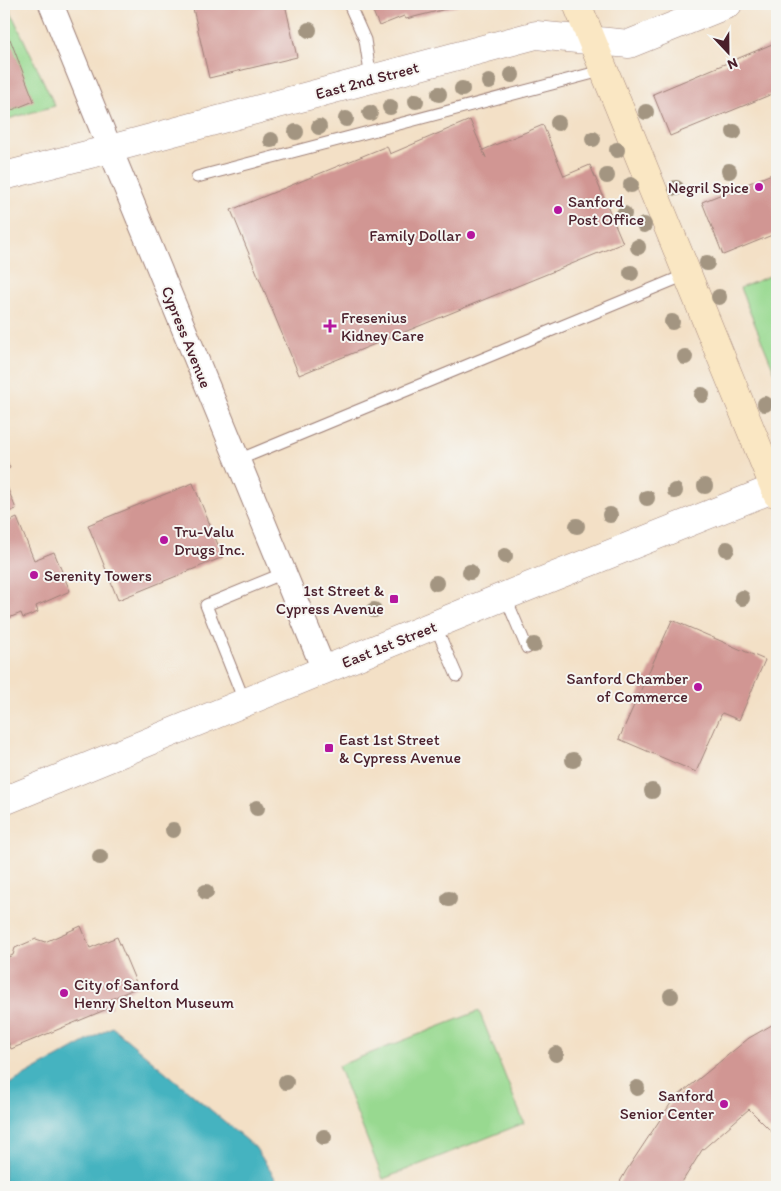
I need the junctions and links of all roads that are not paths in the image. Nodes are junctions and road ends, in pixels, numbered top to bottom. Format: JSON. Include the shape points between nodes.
{"nodes":[{"id":1,"x":51,"y":4,"type":"edge"},
{"id":2,"x":349,"y":4,"type":"edge"},
{"id":3,"x":578,"y":4,"type":"edge"},
{"id":4,"x":728,"y":4,"type":"edge"},
{"id":5,"x":593,"y":40,"type":"junction"},
{"id":6,"x":605,"y":70,"type":"junction"},
{"id":7,"x":371,"y":79,"type":"junction"},
{"id":8,"x":110,"y":149,"type":"junction"},
{"id":9,"x":4,"y":176,"type":"edge"},
{"id":10,"x":197,"y":177,"type":"dead end"},
{"id":11,"x":688,"y":274,"type":"junction"},
{"id":12,"x":238,"y":460,"type":"junction"},
{"id":13,"x":776,"y":490,"type":"edge"},
{"id":14,"x":284,"y":573,"type":"junction"},
{"id":15,"x":505,"y":596,"type":"junction"},
{"id":16,"x":435,"y":625,"type":"junction"},
{"id":17,"x":526,"y":648,"type":"dead end"},
{"id":18,"x":324,"y":670,"type":"junction"},
{"id":19,"x":457,"y":676,"type":"dead end"},
{"id":20,"x":245,"y":702,"type":"junction"},
{"id":21,"x":4,"y":801,"type":"edge"}],
"edges":[{"from":1,"to":8,"type":"street","name":"Cypress Avenue"},
{"from":2,"to":7,"type":"lane","via":[[365,40]]},
{"from":3,"to":5,"type":"main road"},
{"from":4,"to":5,"type":"street","name":"East 2nd Street","via":[[629,44]]},
{"from":5,"to":6,"type":"main road"},
{"from":5,"to":7,"type":"street","name":"East 2nd Street","via":[[536,35]]},
{"from":6,"to":10,"type":"lane"},
{"from":6,"to":11,"type":"main road"},
{"from":7,"to":8,"type":"street","name":"East 2nd Street"},
{"from":8,"to":9,"type":"street","name":"East 2nd Street"},
{"from":8,"to":12,"type":"street","name":"Cypress Avenue"},
{"from":11,"to":12,"type":"lane"},
{"from":11,"to":13,"type":"main road"},
{"from":12,"to":14,"type":"street","name":"Cypress Avenue"},
{"from":13,"to":15,"type":"street","name":"East 1st Street"},
{"from":14,"to":18,"type":"street","name":"Cypress Avenue"},
{"from":14,"to":20,"type":"lane","via":[[206,605]]},
{"from":15,"to":16,"type":"street","name":"East 1st Street"},
{"from":15,"to":17,"type":"lane"},
{"from":16,"to":18,"type":"street","name":"East 1st Street"},
{"from":16,"to":19,"type":"lane"},
{"from":18,"to":20,"type":"street","name":"East 1st Street"},
{"from":20,"to":21,"type":"street","name":"East 1st Street"}]}
